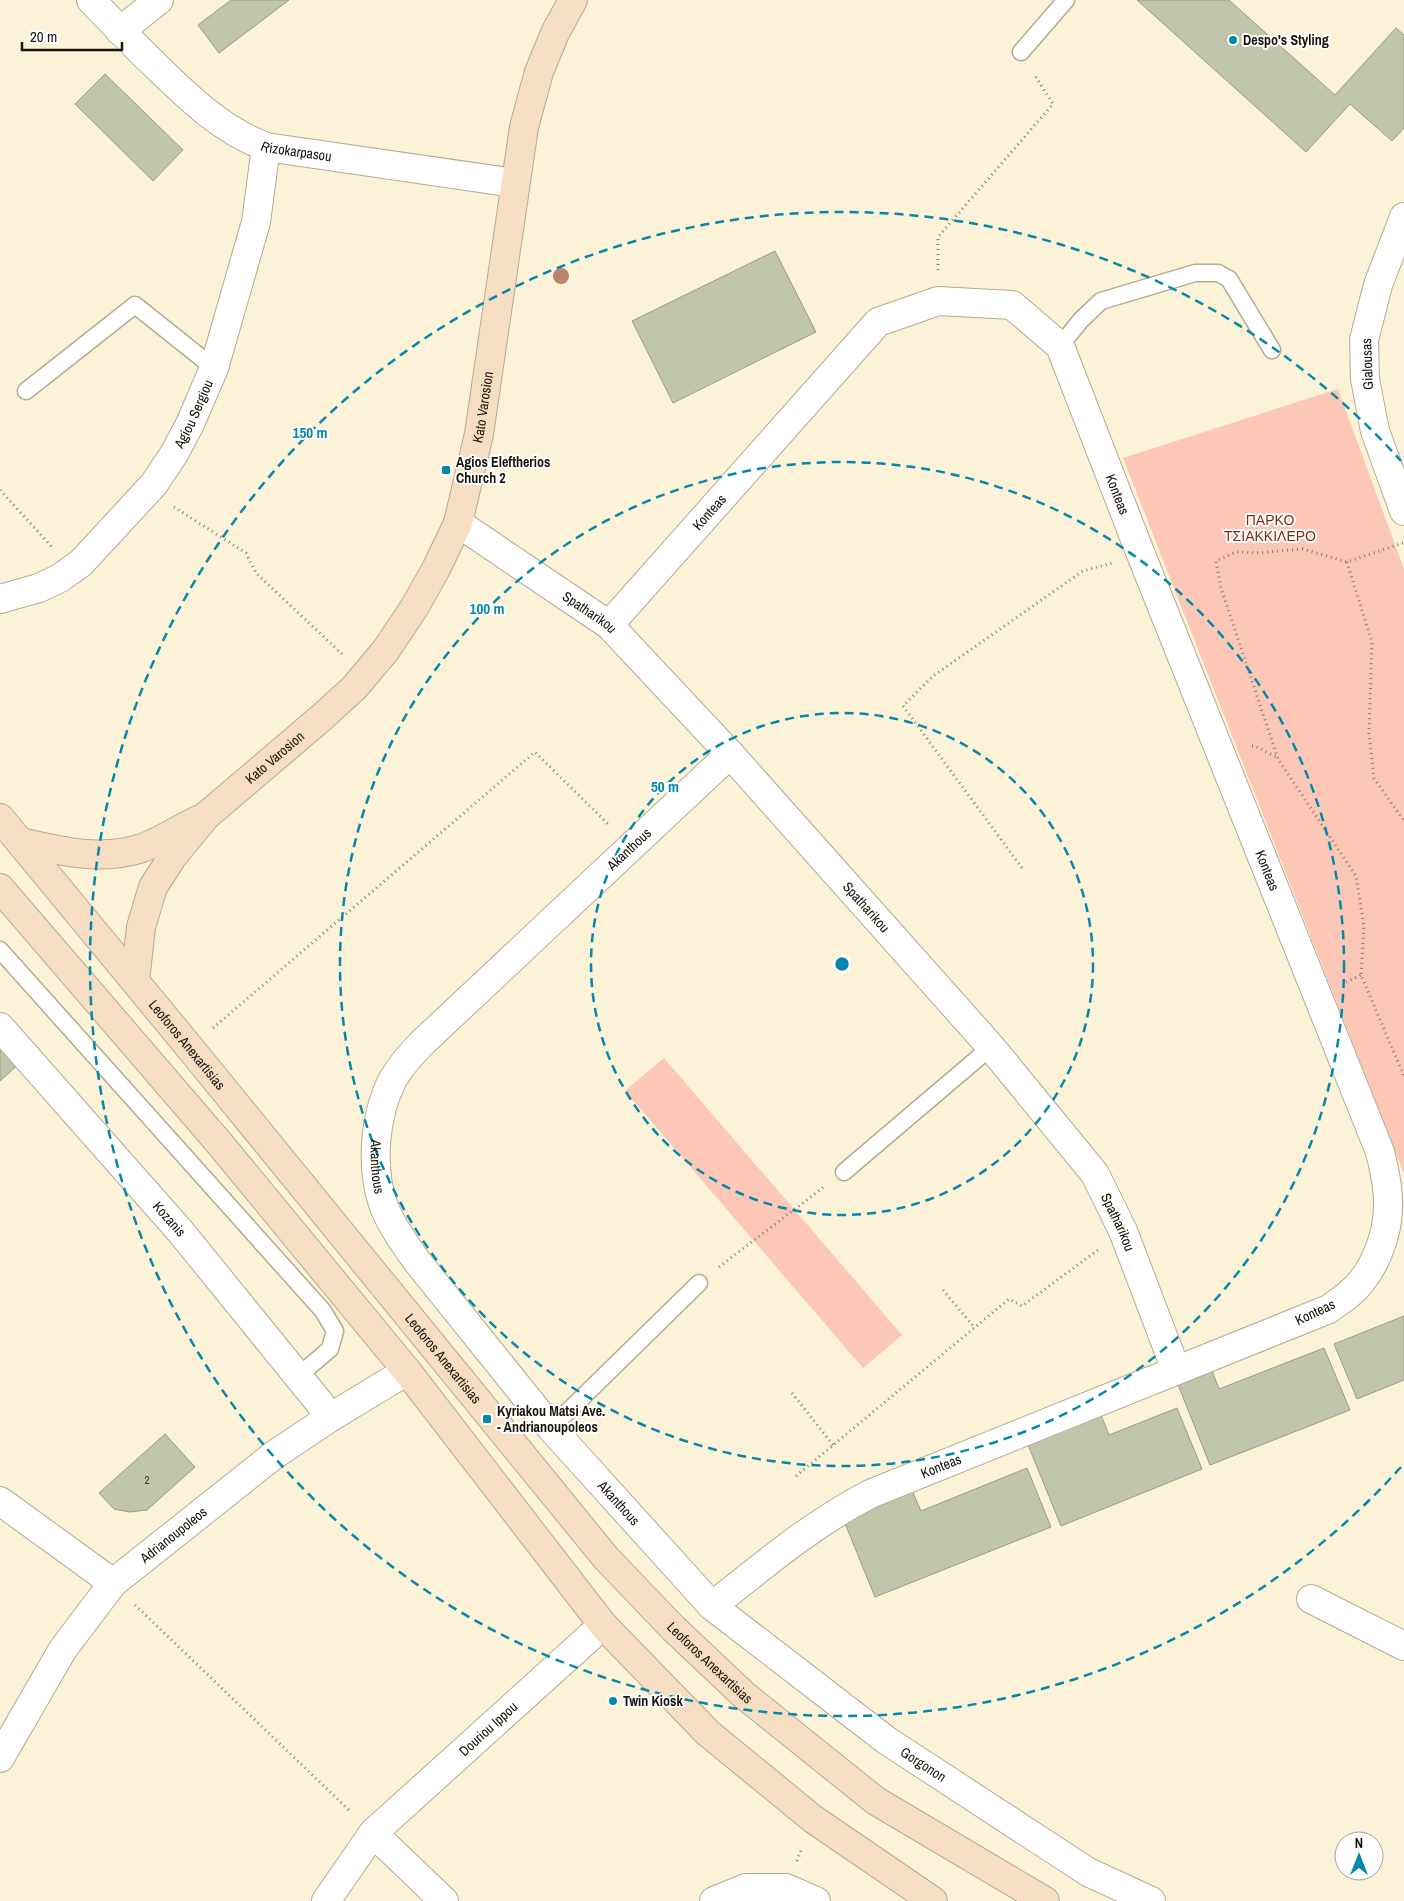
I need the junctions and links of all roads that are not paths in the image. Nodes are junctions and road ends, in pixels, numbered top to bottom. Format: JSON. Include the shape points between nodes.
{"nodes":[{"id":1,"x":91,"y":0,"type":"edge"},
{"id":2,"x":159,"y":0,"type":"edge"},
{"id":3,"x":573,"y":0,"type":"edge"},
{"id":4,"x":1066,"y":0,"type":"edge"},
{"id":5,"x":120,"y":31,"type":"junction"},
{"id":6,"x":1022,"y":52,"type":"road end"},
{"id":7,"x":266,"y":147,"type":"junction"},
{"id":8,"x":515,"y":183,"type":"junction"},
{"id":9,"x":1404,"y":217,"type":"edge"},
{"id":10,"x":1060,"y":346,"type":"junction"},
{"id":11,"x":1272,"y":350,"type":"dead end"},
{"id":12,"x":214,"y":368,"type":"junction"},
{"id":13,"x":26,"y":392,"type":"dead end"},
{"id":14,"x":1404,"y":511,"type":"edge"},
{"id":15,"x":458,"y":523,"type":"junction"},
{"id":16,"x":0,"y":599,"type":"edge"},
{"id":17,"x":609,"y":625,"type":"junction"},
{"id":18,"x":730,"y":754,"type":"junction"},
{"id":19,"x":206,"y":816,"type":"junction"},
{"id":20,"x":0,"y":818,"type":"edge"},
{"id":21,"x":20,"y":842,"type":"junction"},
{"id":22,"x":0,"y":888,"type":"edge"},
{"id":23,"x":0,"y":950,"type":"edge"},
{"id":24,"x":135,"y":981,"type":"junction"},
{"id":25,"x":0,"y":1027,"type":"edge"},
{"id":26,"x":991,"y":1047,"type":"junction"},
{"id":27,"x":844,"y":1172,"type":"road end"},
{"id":28,"x":699,"y":1283,"type":"road end"},
{"id":29,"x":1176,"y":1370,"type":"junction"},
{"id":30,"x":407,"y":1372,"type":"junction"},
{"id":31,"x":297,"y":1377,"type":"junction"},
{"id":32,"x":331,"y":1417,"type":"junction"},
{"id":33,"x":551,"y":1428,"type":"junction"},
{"id":34,"x":0,"y":1501,"type":"edge"},
{"id":35,"x":113,"y":1584,"type":"junction"},
{"id":36,"x":1311,"y":1599,"type":"dead end"},
{"id":37,"x":712,"y":1606,"type":"junction"},
{"id":38,"x":604,"y":1625,"type":"junction"},
{"id":39,"x":1404,"y":1646,"type":"edge"},
{"id":40,"x":0,"y":1758,"type":"edge"},
{"id":41,"x":373,"y":1833,"type":"junction"},
{"id":42,"x":326,"y":1901,"type":"edge"},
{"id":43,"x":444,"y":1901,"type":"edge"},
{"id":44,"x":714,"y":1901,"type":"edge"},
{"id":45,"x":816,"y":1901,"type":"edge"},
{"id":46,"x":933,"y":1901,"type":"edge"},
{"id":47,"x":1045,"y":1901,"type":"edge"},
{"id":48,"x":1151,"y":1901,"type":"edge"}],
"edges":[{"from":1,"to":5,"type":"street","name":"Rizokarpasou"},
{"from":2,"to":5,"type":"street"},
{"from":3,"to":8,"type":"main road","name":"Kato Varosion","via":[[555,32],[539,72],[524,127]]},
{"from":4,"to":6,"type":"lane"},
{"from":5,"to":7,"type":"street","name":"Rizokarpasou","via":[[202,109],[244,138]]},
{"from":7,"to":8,"type":"street","name":"Rizokarpasou"},
{"from":7,"to":12,"type":"street","name":"Agiou Sergiou","via":[[256,222]]},
{"from":8,"to":15,"type":"main road","name":"Kato Varosion","via":[[479,434]]},
{"from":9,"to":14,"type":"street","name":"Gialousas","via":[[1378,285],[1364,340],[1365,379],[1375,431]]},
{"from":10,"to":11,"type":"lane","via":[[1101,301],[1195,273],[1218,273],[1229,279]]},
{"from":10,"to":17,"type":"street","name":"Konteas","via":[[1012,305],[938,301],[878,322]]},
{"from":10,"to":29,"type":"street","name":"Konteas","via":[[1380,1152],[1387,1181],[1386,1227],[1378,1252],[1349,1295],[1329,1309]]},
{"from":12,"to":13,"type":"lane","via":[[135,305]]},
{"from":12,"to":16,"type":"street","name":"Agiou Sergiou","via":[[190,424],[148,491],[72,570],[39,588]]},
{"from":15,"to":17,"type":"street","name":"Spatharikou"},
{"from":15,"to":19,"type":"main road","name":"Kato Varosion","via":[[414,608],[386,650],[354,688]]},
{"from":17,"to":18,"type":"street","name":"Spatharikou"},
{"from":18,"to":26,"type":"street","name":"Spatharikou"},
{"from":18,"to":33,"type":"street","name":"Akanthous","via":[[406,1059],[393,1080],[378,1124],[379,1184],[392,1223],[416,1260]]},
{"from":19,"to":21,"type":"main road","name":"Kato Varosion","via":[[140,849],[107,856],[70,853]]},
{"from":19,"to":24,"type":"main road","name":"Kato Varosion","via":[[173,856],[153,887],[141,927]]},
{"from":20,"to":21,"type":"main road","name":"Leoforos Anexartisias"},
{"from":21,"to":24,"type":"main road","name":"Leoforos Anexartisias"},
{"from":22,"to":30,"type":"main road","via":[[220,1144]]},
{"from":23,"to":31,"type":"lane","via":[[324,1311],[335,1331],[330,1349]]},
{"from":24,"to":47,"type":"main road","name":"Leoforos Anexartisias","via":[[606,1558],[673,1628],[744,1695],[876,1800]]},
{"from":25,"to":31,"type":"street","name":"Kozanis","via":[[180,1231]]},
{"from":26,"to":27,"type":"lane"},
{"from":26,"to":29,"type":"street","name":"Spatharikou","via":[[1095,1174],[1123,1231]]},
{"from":28,"to":33,"type":"lane"},
{"from":29,"to":37,"type":"street","name":"Konteas","via":[[842,1508]]},
{"from":30,"to":32,"type":"street","name":"Adrianoupoleos"},
{"from":30,"to":38,"type":"main road"},
{"from":31,"to":32,"type":"street","name":"Kozanis"},
{"from":32,"to":35,"type":"street","name":"Adrianoupoleos","via":[[274,1455]]},
{"from":33,"to":37,"type":"street","name":"Akanthous"},
{"from":34,"to":35,"type":"street"},
{"from":35,"to":40,"type":"street","name":"Adrianoupoleos","via":[[63,1649]]},
{"from":36,"to":39,"type":"street"},
{"from":37,"to":48,"type":"street","name":"Gorgonon","via":[[886,1740],[1088,1872]]},
{"from":38,"to":41,"type":"street","name":"Douriou Ippou"},
{"from":38,"to":46,"type":"main road","via":[[708,1733],[813,1819]]},
{"from":41,"to":42,"type":"street","name":"Douriou Ippou"},
{"from":41,"to":43,"type":"street"},
{"from":44,"to":45,"type":"street","via":[[746,1888],[786,1888]]}]}
